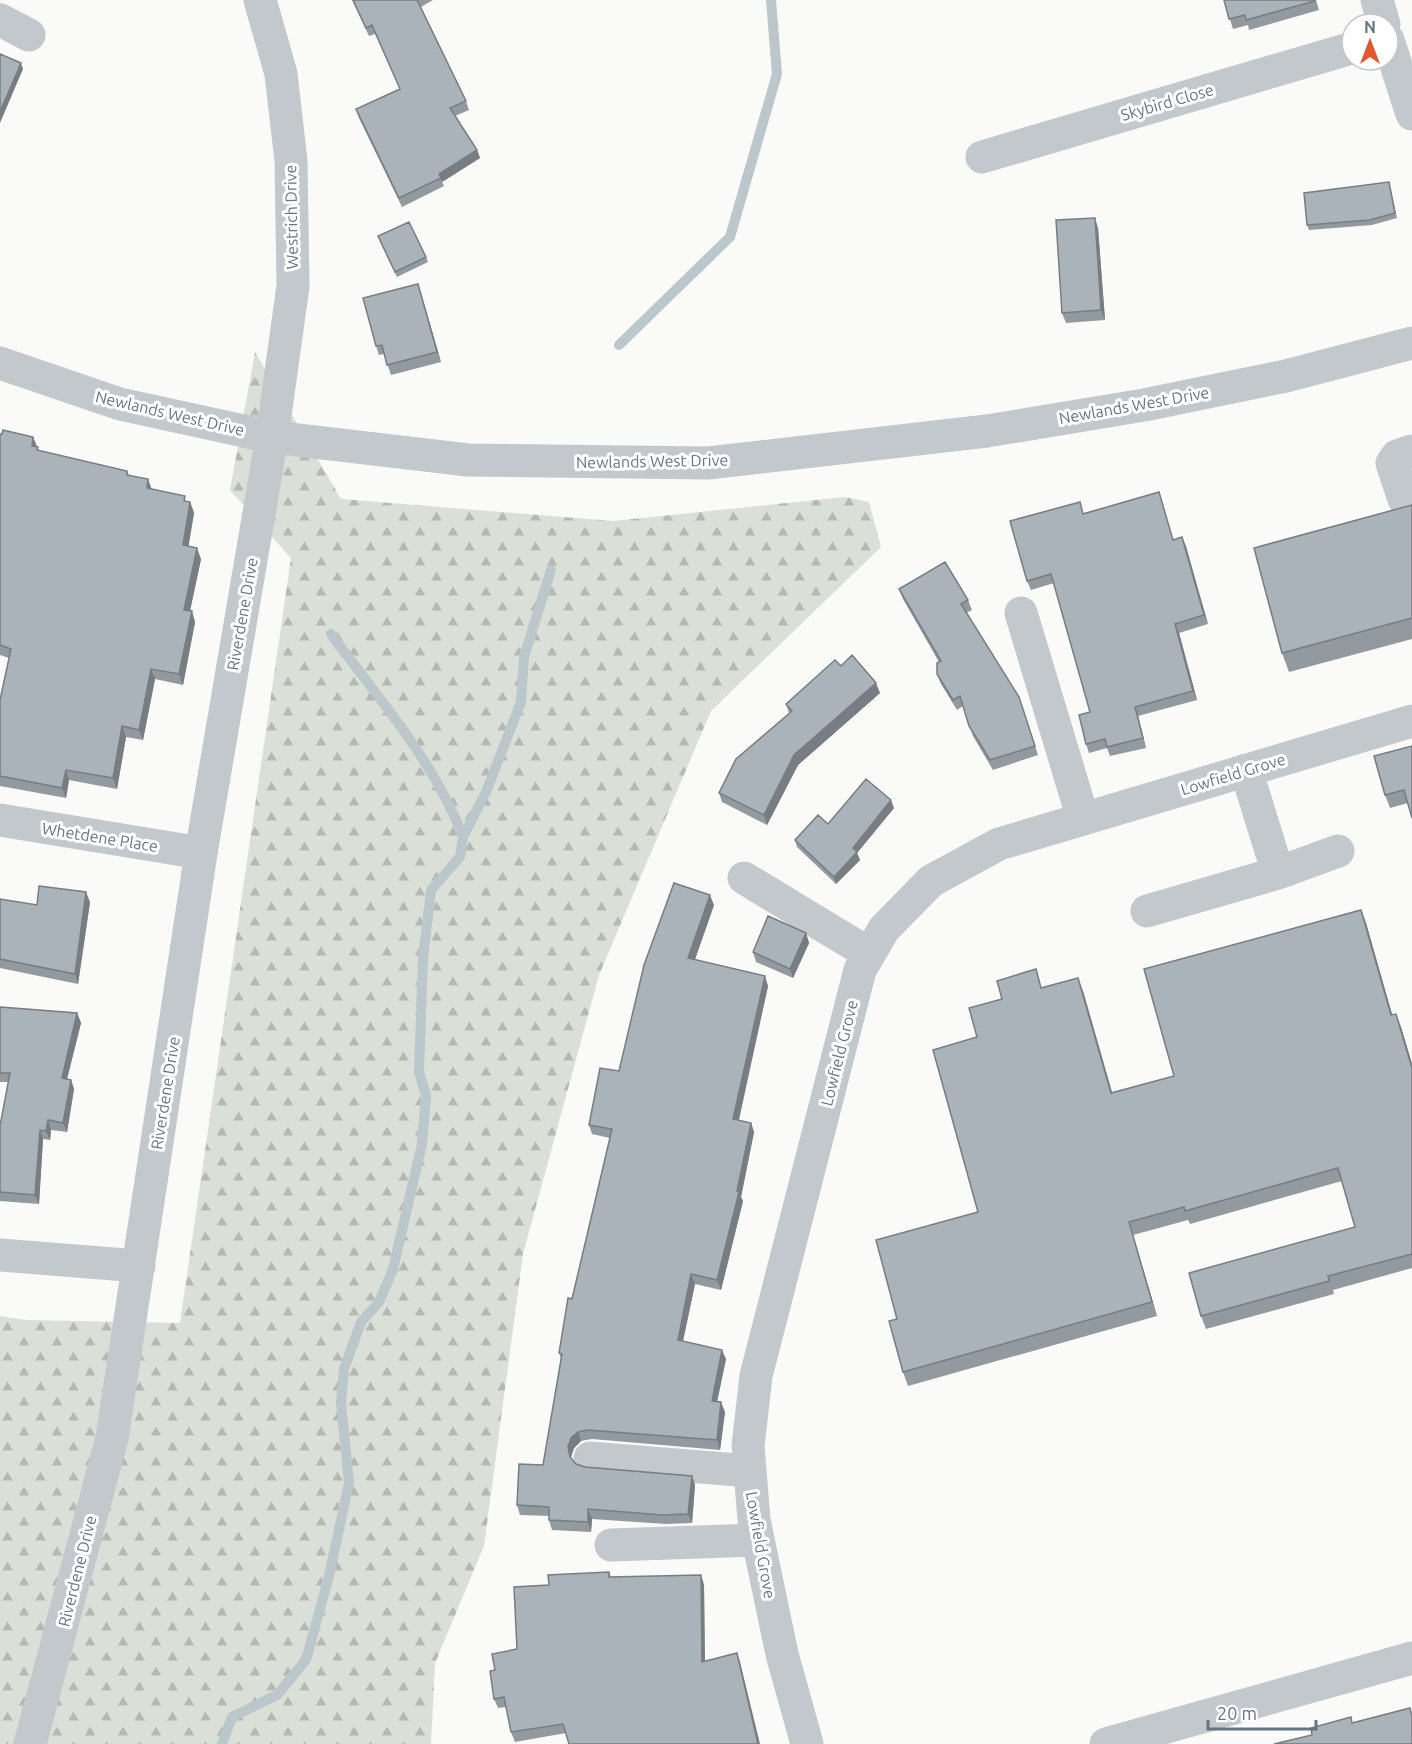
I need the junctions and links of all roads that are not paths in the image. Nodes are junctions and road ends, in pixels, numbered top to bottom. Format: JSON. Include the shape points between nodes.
{"nodes":[{"id":1,"x":260,"y":0,"type":"edge"},
{"id":2,"x":0,"y":20,"type":"edge"},
{"id":3,"x":29,"y":35,"type":"dead end"},
{"id":4,"x":1340,"y":52,"type":"edge"},
{"id":5,"x":1399,"y":72,"type":"edge"},
{"id":6,"x":1412,"y":114,"type":"edge"},
{"id":7,"x":982,"y":157,"type":"dead end"},
{"id":8,"x":1412,"y":343,"type":"edge"},
{"id":9,"x":0,"y":363,"type":"edge"},
{"id":10,"x":273,"y":436,"type":"junction"},
{"id":11,"x":1412,"y":451,"type":"edge"},
{"id":12,"x":1412,"y":501,"type":"edge"},
{"id":13,"x":1021,"y":613,"type":"dead end"},
{"id":14,"x":1412,"y":721,"type":"edge"},
{"id":15,"x":1246,"y":770,"type":"junction"},
{"id":16,"x":1083,"y":819,"type":"junction"},
{"id":17,"x":0,"y":820,"type":"edge"},
{"id":18,"x":1338,"y":851,"type":"dead end"},
{"id":19,"x":201,"y":853,"type":"junction"},
{"id":20,"x":1278,"y":873,"type":"junction"},
{"id":21,"x":744,"y":878,"type":"dead end"},
{"id":22,"x":1147,"y":911,"type":"dead end"},
{"id":23,"x":868,"y":953,"type":"junction"},
{"id":24,"x":0,"y":1255,"type":"edge"},
{"id":25,"x":139,"y":1266,"type":"junction"},
{"id":26,"x":590,"y":1458,"type":"dead end"},
{"id":27,"x":750,"y":1471,"type":"junction"},
{"id":28,"x":758,"y":1539,"type":"junction"},
{"id":29,"x":611,"y":1545,"type":"dead end"},
{"id":30,"x":1412,"y":1658,"type":"edge"},
{"id":31,"x":1145,"y":1739,"type":"edge"},
{"id":32,"x":30,"y":1744,"type":"edge"},
{"id":33,"x":807,"y":1744,"type":"edge"},
{"id":34,"x":1106,"y":1744,"type":"edge"}],
"edges":[{"from":1,"to":10,"type":"street","name":"Westrich Drive","via":[[281,74],[291,161],[293,286]]},
{"from":2,"to":3,"type":"street"},
{"from":4,"to":7,"type":"street","name":"Skybird Close"},
{"from":5,"to":6,"type":"street"},
{"from":8,"to":10,"type":"street","name":"Newlands West Drive","via":[[1286,376],[1144,405],[987,431],[708,463],[468,460]]},
{"from":9,"to":10,"type":"street","name":"Newlands West Drive","via":[[120,404]]},
{"from":10,"to":19,"type":"street","name":"Riverdene Drive"},
{"from":11,"to":12,"type":"street","via":[[1397,456],[1392,463],[1404,499]]},
{"from":13,"to":16,"type":"street"},
{"from":14,"to":15,"type":"street","name":"Lowfield Grove"},
{"from":15,"to":16,"type":"street","name":"Lowfield Grove"},
{"from":15,"to":20,"type":"street"},
{"from":16,"to":23,"type":"street","name":"Lowfield Grove","via":[[999,844],[931,881],[884,929]]},
{"from":17,"to":19,"type":"street","name":"Whetdene Place"},
{"from":18,"to":20,"type":"street"},
{"from":19,"to":25,"type":"street","name":"Riverdene Drive"},
{"from":20,"to":22,"type":"street"},
{"from":21,"to":23,"type":"street"},
{"from":23,"to":27,"type":"street","name":"Lowfield Grove","via":[[860,970],[756,1376],[748,1446]]},
{"from":24,"to":25,"type":"street"},
{"from":25,"to":32,"type":"street","name":"Riverdene Drive","via":[[112,1438]]},
{"from":26,"to":27,"type":"street"},
{"from":27,"to":28,"type":"street","name":"Lowfield Grove"},
{"from":28,"to":29,"type":"street"},
{"from":28,"to":33,"type":"street","name":"Lowfield Grove","via":[[782,1653]]},
{"from":30,"to":31,"type":"street"},
{"from":31,"to":34,"type":"street"}]}
